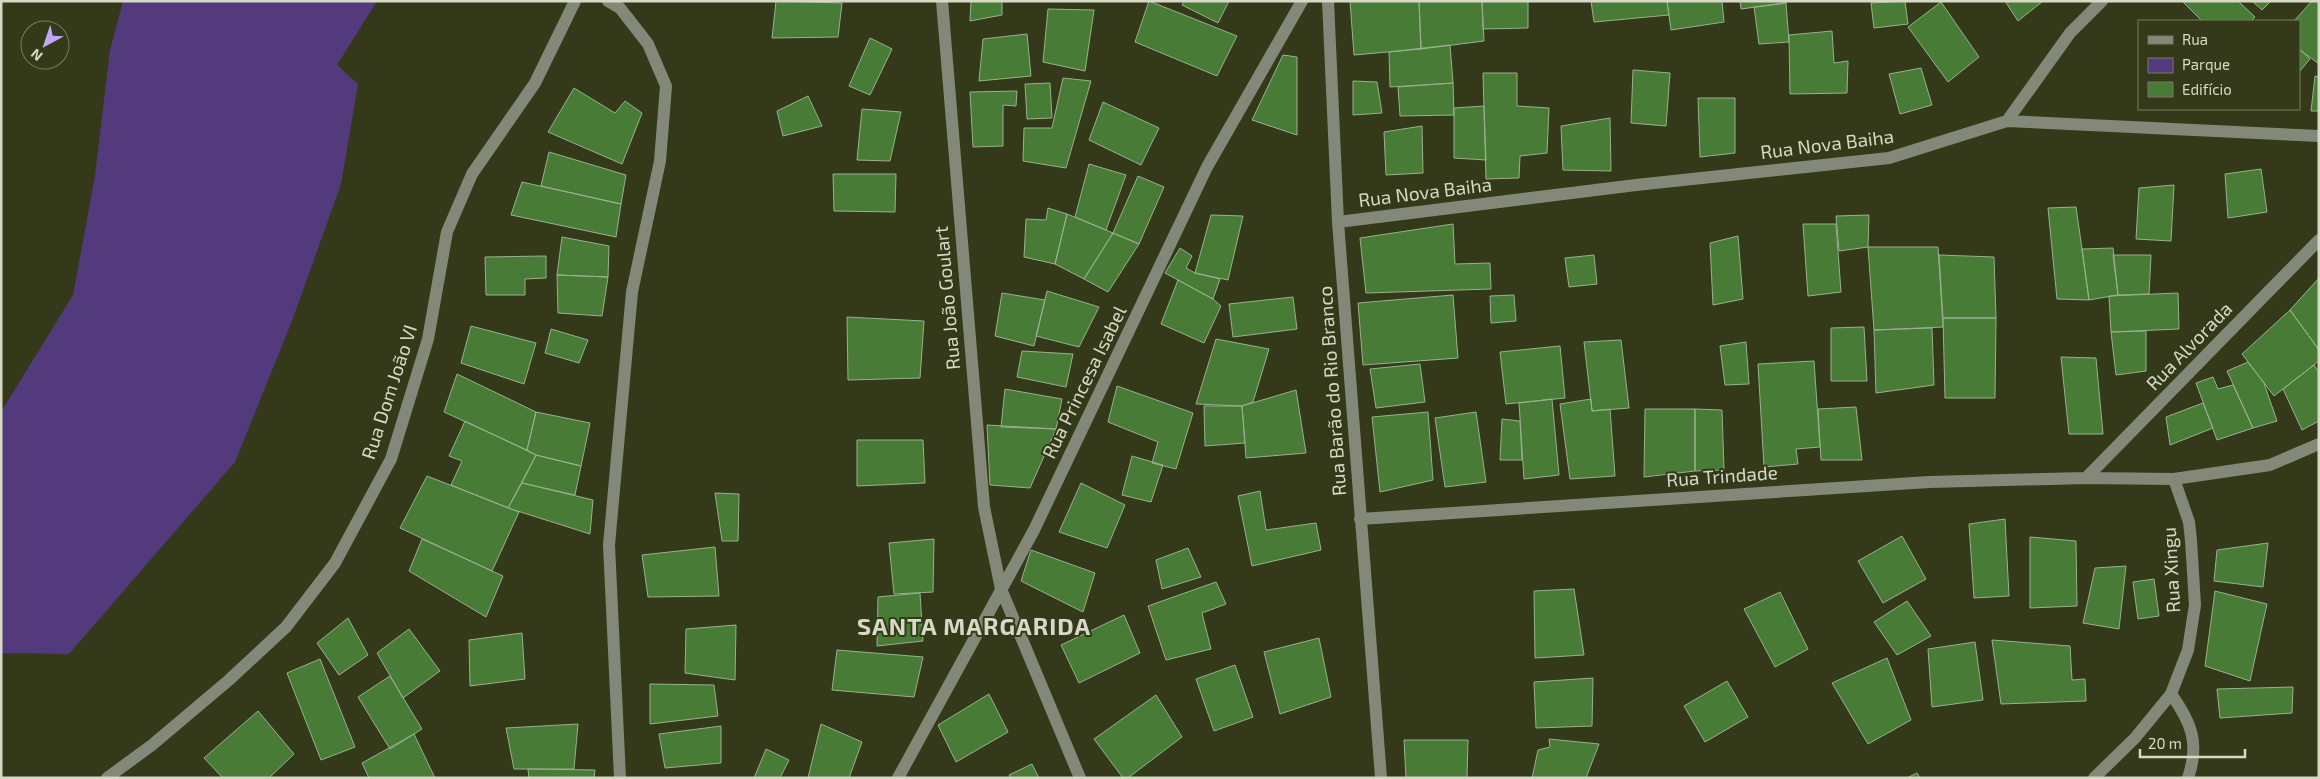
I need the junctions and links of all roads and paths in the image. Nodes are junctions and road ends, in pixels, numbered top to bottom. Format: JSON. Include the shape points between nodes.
{"nodes":[{"id":1,"x":575,"y":1,"type":"edge"},
{"id":2,"x":608,"y":1,"type":"edge"},
{"id":3,"x":942,"y":1,"type":"edge"},
{"id":4,"x":1302,"y":1,"type":"edge"},
{"id":5,"x":1328,"y":1,"type":"edge"},
{"id":6,"x":2102,"y":1,"type":"edge"},
{"id":7,"x":2007,"y":121,"type":"junction"},
{"id":8,"x":2319,"y":136,"type":"edge"},
{"id":9,"x":1338,"y":222,"type":"junction"},
{"id":10,"x":2319,"y":240,"type":"edge"},
{"id":11,"x":2319,"y":444,"type":"edge"},
{"id":12,"x":2086,"y":478,"type":"junction"},
{"id":13,"x":2174,"y":479,"type":"junction"},
{"id":14,"x":1360,"y":519,"type":"junction"},
{"id":15,"x":1001,"y":590,"type":"junction"},
{"id":16,"x":2171,"y":694,"type":"junction"},
{"id":17,"x":107,"y":778,"type":"edge"},
{"id":18,"x":620,"y":778,"type":"edge"},
{"id":19,"x":898,"y":778,"type":"edge"},
{"id":20,"x":1080,"y":778,"type":"edge"},
{"id":21,"x":1381,"y":778,"type":"edge"},
{"id":22,"x":2094,"y":778,"type":"edge"},
{"id":23,"x":2188,"y":778,"type":"edge"}],
"edges":[{"from":1,"to":17,"type":"street","name":"Rua Dom João VI","via":[[535,83],[472,174],[447,232],[428,339],[391,459],[335,563],[279,633],[152,745]]},
{"from":2,"to":18,"type":"street","via":[[620,8],[648,44],[666,86],[660,161],[632,292],[609,545]]},
{"from":3,"to":15,"type":"street","name":"Rua João Goulart","via":[[984,507]]},
{"from":4,"to":15,"type":"street","name":"Rua Princesa Isabel","via":[[1207,167],[1034,530]]},
{"from":5,"to":9,"type":"street","name":"Rua Barão do Rio Branco"},
{"from":6,"to":7,"type":"street","via":[[2070,33]]},
{"from":7,"to":8,"type":"street","name":"Rua Nova Baiha"},
{"from":7,"to":9,"type":"street","name":"Rua Nova Baiha","via":[[1889,158]]},
{"from":9,"to":14,"type":"street","name":"Rua Barão do Rio Branco"},
{"from":10,"to":12,"type":"street","name":"Rua Alvorada"},
{"from":11,"to":13,"type":"street","name":"Rua Trindade","via":[[2270,465]]},
{"from":12,"to":13,"type":"street","name":"Rua Trindade"},
{"from":12,"to":14,"type":"street","name":"Rua Trindade","via":[[1929,482]]},
{"from":13,"to":16,"type":"street","name":"Rua Xingu","via":[[2189,522],[2195,605],[2188,650]]},
{"from":14,"to":21,"type":"street","name":"Rua Barão do Rio Branco"},
{"from":15,"to":19,"type":"street","name":"Rua Princesa Isabel"},
{"from":15,"to":20,"type":"street","name":"Rua João Goulart"},
{"from":16,"to":22,"type":"street","name":"Rua Xingu","via":[[2135,738]]},
{"from":16,"to":23,"type":"street","via":[[2187,716],[2195,744]]}]}
